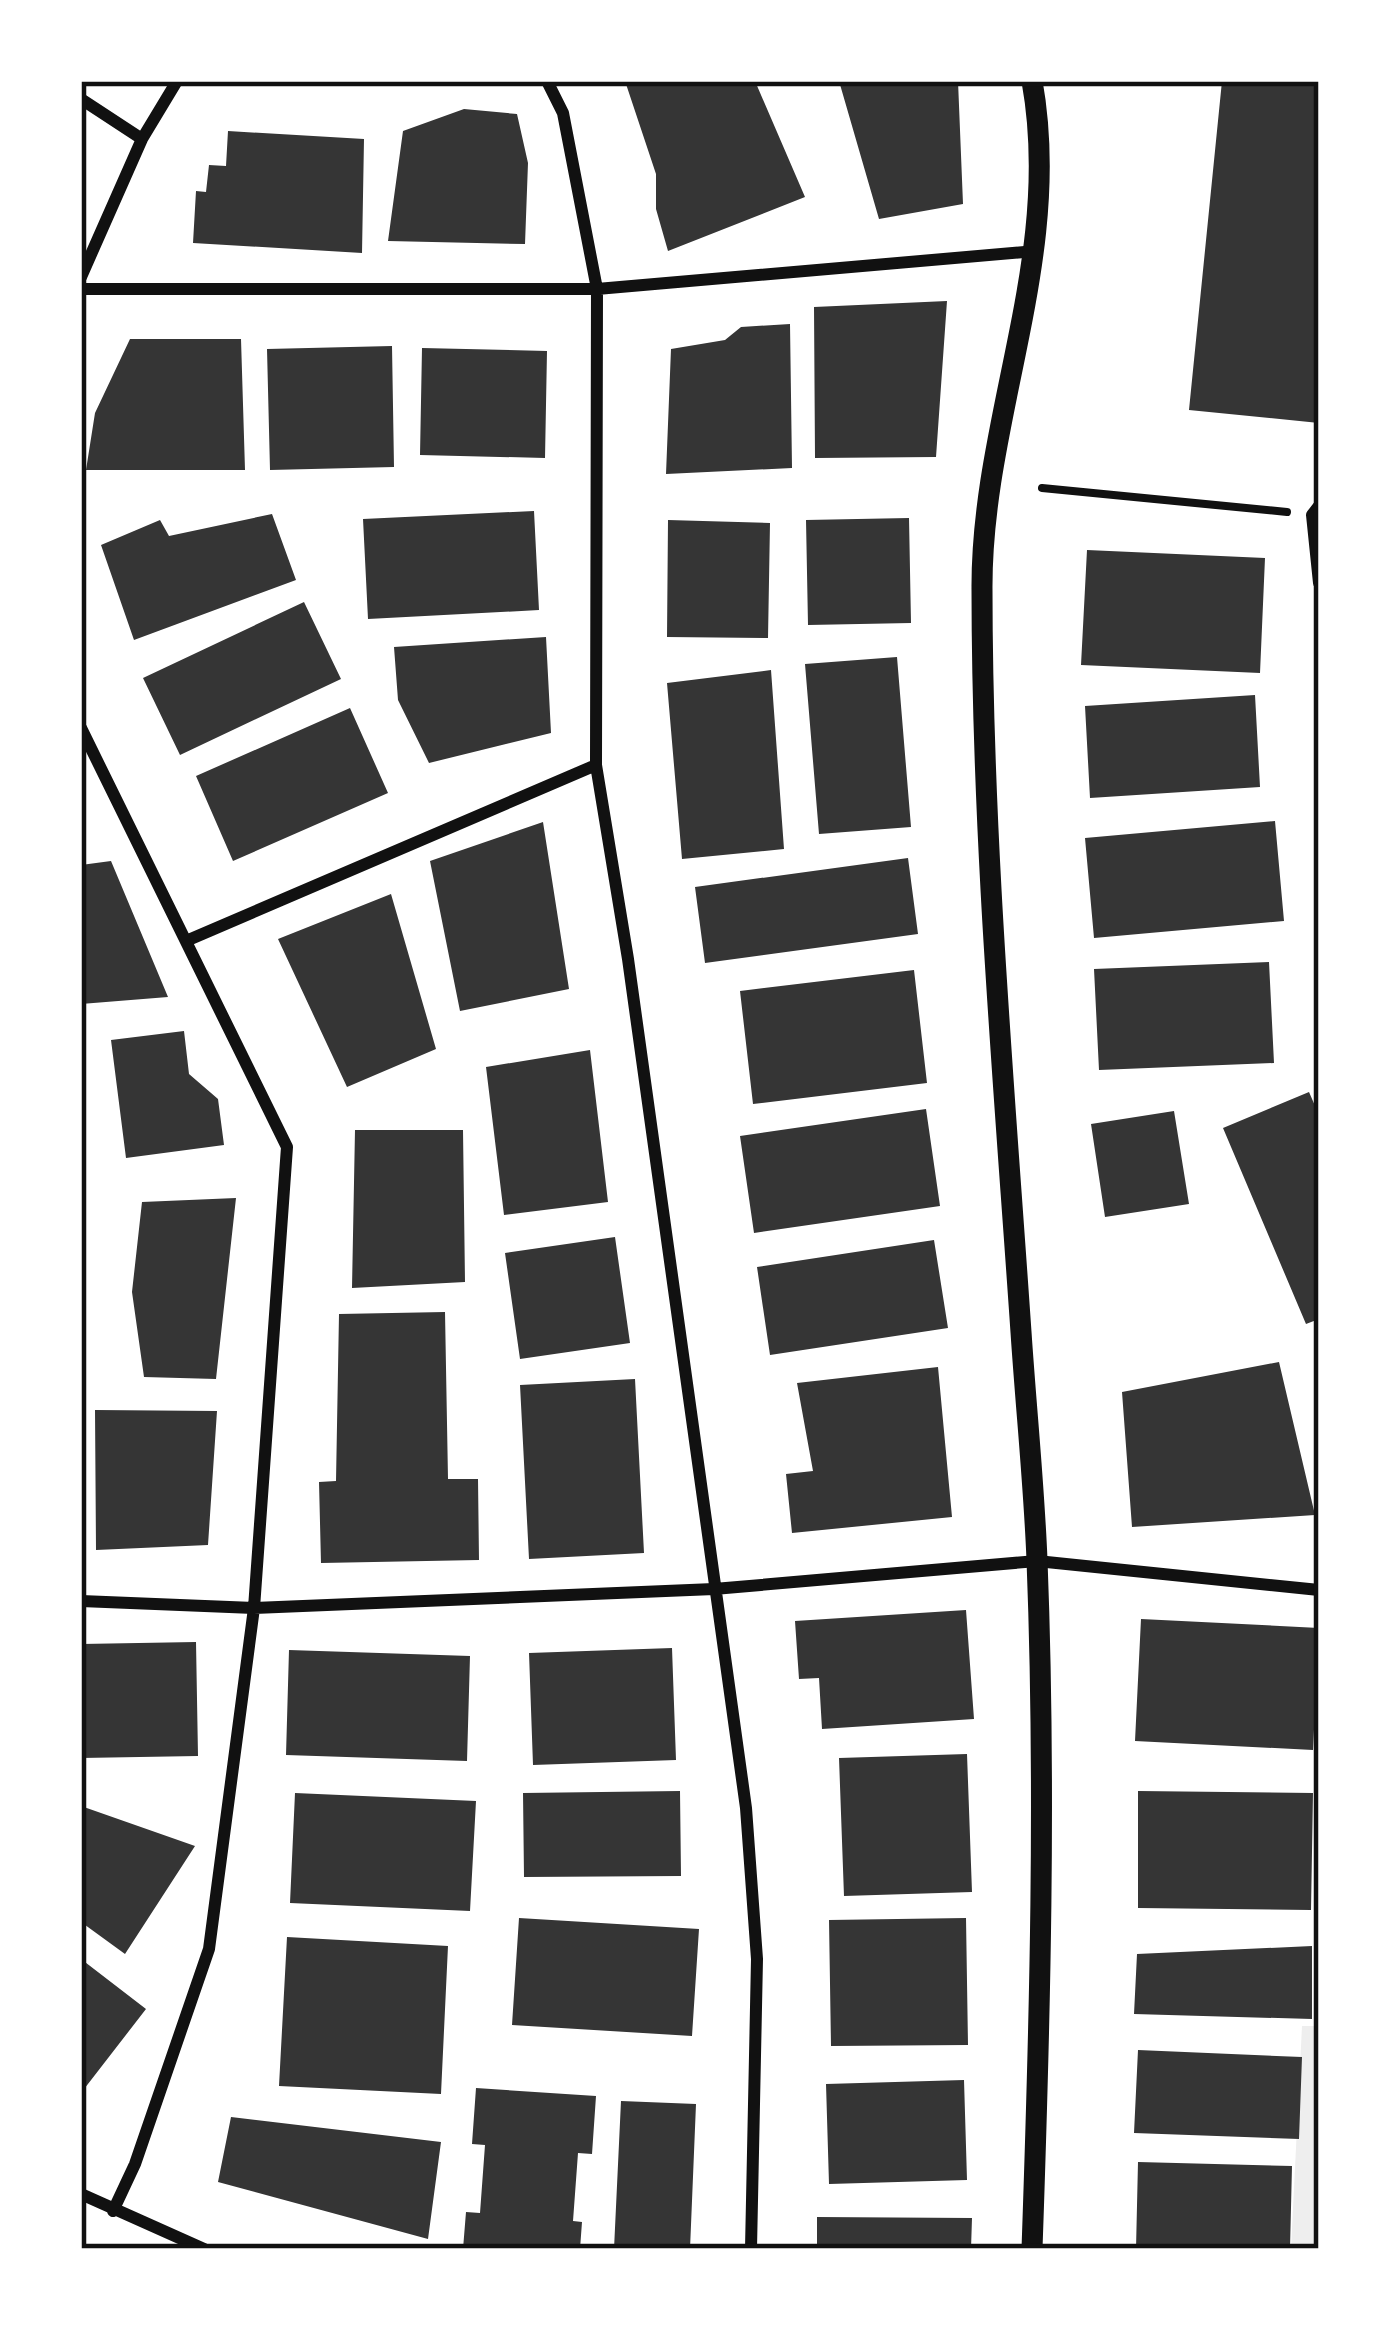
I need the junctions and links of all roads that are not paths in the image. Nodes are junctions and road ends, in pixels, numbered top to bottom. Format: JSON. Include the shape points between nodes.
{"nodes":[{"id":1,"x":177,"y":81,"type":"edge"},
{"id":2,"x":547,"y":81,"type":"edge"},
{"id":3,"x":1032,"y":81,"type":"edge"},
{"id":4,"x":81,"y":99,"type":"edge"},
{"id":5,"x":142,"y":140,"type":"junction"},
{"id":6,"x":1036,"y":251,"type":"junction"},
{"id":7,"x":81,"y":277,"type":"edge"},
{"id":8,"x":81,"y":289,"type":"edge"},
{"id":9,"x":597,"y":289,"type":"junction"},
{"id":10,"x":1316,"y":510,"type":"edge"},
{"id":11,"x":1319,"y":583,"type":"edge"},
{"id":12,"x":81,"y":728,"type":"edge"},
{"id":13,"x":596,"y":765,"type":"junction"},
{"id":14,"x":186,"y":941,"type":"junction"},
{"id":15,"x":1037,"y":1561,"type":"junction"},
{"id":16,"x":714,"y":1589,"type":"junction"},
{"id":17,"x":1319,"y":1590,"type":"edge"},
{"id":18,"x":81,"y":1601,"type":"edge"},
{"id":19,"x":254,"y":1608,"type":"junction"},
{"id":20,"x":81,"y":2194,"type":"edge"},
{"id":21,"x":113,"y":2211,"type":"junction"},
{"id":22,"x":204,"y":2249,"type":"edge"},
{"id":23,"x":751,"y":2249,"type":"edge"},
{"id":24,"x":1032,"y":2249,"type":"edge"}],
"edges":[{"from":1,"to":5,"type":"street"},
{"from":2,"to":9,"type":"street","via":[[562,113]]},
{"from":3,"to":6,"type":"street","via":[[1039,119]]},
{"from":4,"to":5,"type":"street"},
{"from":5,"to":7,"type":"street"},
{"from":6,"to":9,"type":"street"},
{"from":6,"to":15,"type":"street","via":[[982,580],[986,809]]},
{"from":8,"to":9,"type":"street"},
{"from":9,"to":13,"type":"street"},
{"from":10,"to":11,"type":"street"},
{"from":12,"to":14,"type":"street"},
{"from":13,"to":14,"type":"street"},
{"from":13,"to":16,"type":"street"},
{"from":14,"to":19,"type":"street","via":[[287,1147]]},
{"from":15,"to":16,"type":"street"},
{"from":15,"to":17,"type":"street"},
{"from":15,"to":24,"type":"street","via":[[1041,1983]]},
{"from":16,"to":19,"type":"street"},
{"from":16,"to":23,"type":"street","via":[[746,1808],[757,1959]]},
{"from":18,"to":19,"type":"street"},
{"from":19,"to":21,"type":"street","via":[[209,1949]]},
{"from":20,"to":21,"type":"street"},
{"from":21,"to":22,"type":"street"}]}
